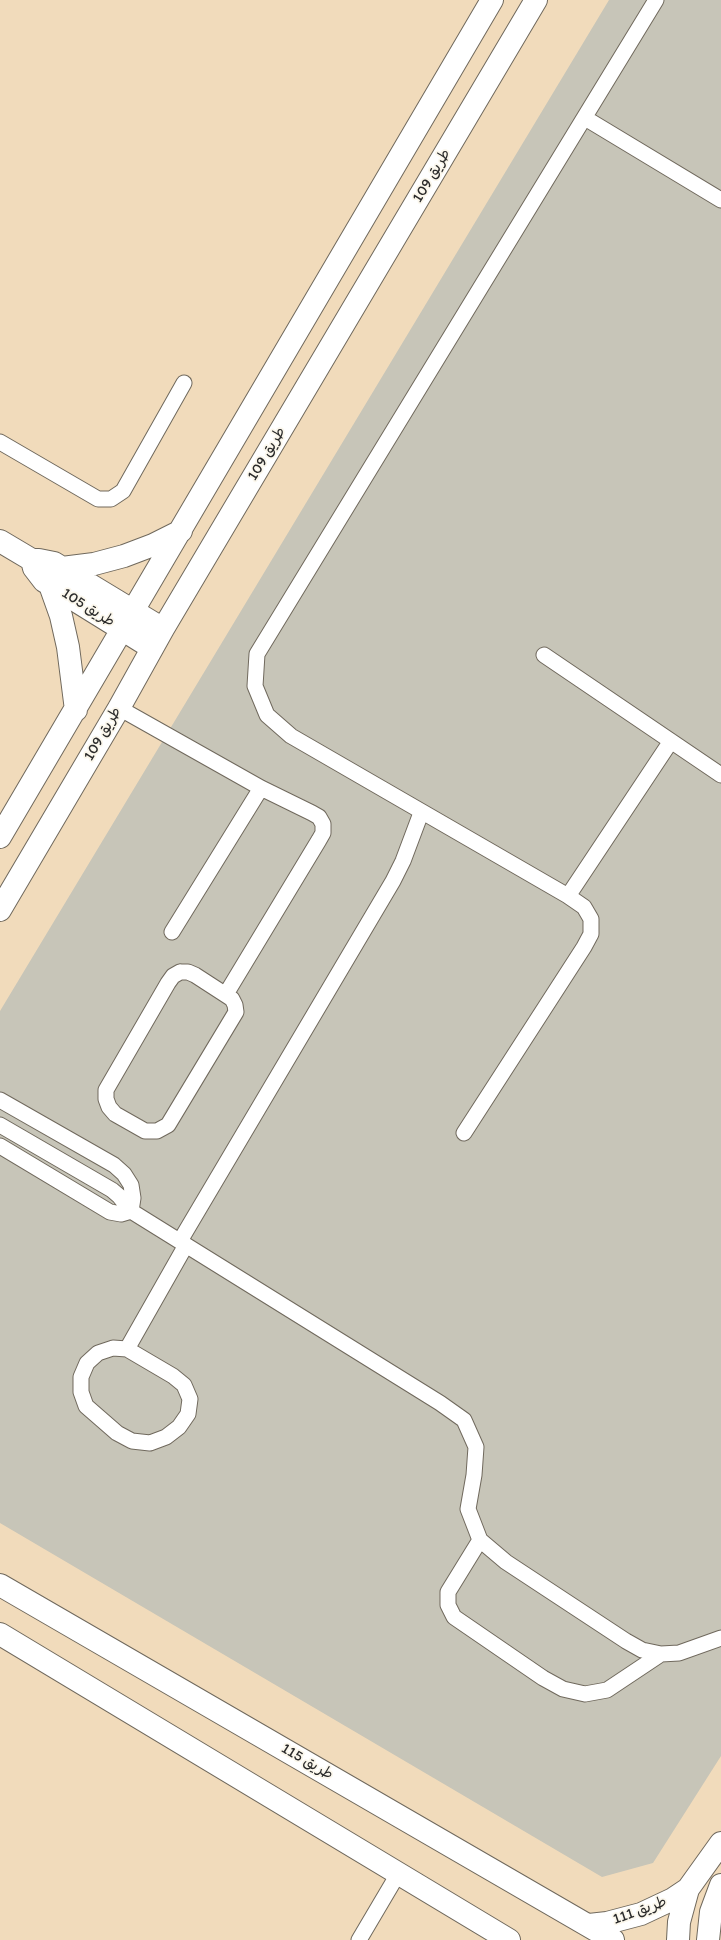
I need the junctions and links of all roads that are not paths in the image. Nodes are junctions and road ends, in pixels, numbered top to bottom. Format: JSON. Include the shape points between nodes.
{"nodes":[{"id":1,"x":492,"y":0,"type":"edge"},
{"id":2,"x":536,"y":0,"type":"edge"},
{"id":3,"x":656,"y":0,"type":"edge"},
{"id":4,"x":585,"y":118,"type":"junction"},
{"id":5,"x":721,"y":200,"type":"edge"},
{"id":6,"x":184,"y":383,"type":"dead end"},
{"id":7,"x":0,"y":442,"type":"edge"},
{"id":8,"x":181,"y":531,"type":"junction"},
{"id":9,"x":0,"y":541,"type":"edge"},
{"id":10,"x":56,"y":577,"type":"junction"},
{"id":11,"x":134,"y":611,"type":"junction"},
{"id":12,"x":163,"y":629,"type":"junction"},
{"id":13,"x":123,"y":630,"type":"junction"},
{"id":14,"x":152,"y":648,"type":"junction"},
{"id":15,"x":544,"y":655,"type":"dead end"},
{"id":16,"x":119,"y":708,"type":"junction"},
{"id":17,"x":76,"y":710,"type":"junction"},
{"id":18,"x":670,"y":741,"type":"junction"},
{"id":19,"x":721,"y":775,"type":"edge"},
{"id":20,"x":261,"y":788,"type":"junction"},
{"id":21,"x":421,"y":813,"type":"junction"},
{"id":22,"x":0,"y":837,"type":"edge"},
{"id":23,"x":568,"y":896,"type":"junction"},
{"id":24,"x":0,"y":910,"type":"edge"},
{"id":25,"x":172,"y":932,"type":"dead end"},
{"id":26,"x":226,"y":994,"type":"junction"},
{"id":27,"x":0,"y":1100,"type":"edge"},
{"id":28,"x":0,"y":1125,"type":"edge"},
{"id":29,"x":464,"y":1133,"type":"dead end"},
{"id":30,"x":0,"y":1146,"type":"edge"},
{"id":31,"x":131,"y":1211,"type":"junction"},
{"id":32,"x":183,"y":1243,"type":"junction"},
{"id":33,"x":128,"y":1349,"type":"junction"},
{"id":34,"x":480,"y":1540,"type":"junction"},
{"id":35,"x":0,"y":1585,"type":"edge"},
{"id":36,"x":0,"y":1634,"type":"edge"},
{"id":37,"x":721,"y":1638,"type":"edge"},
{"id":38,"x":661,"y":1654,"type":"junction"},
{"id":39,"x":721,"y":1843,"type":"edge"},
{"id":40,"x":398,"y":1874,"type":"junction"},
{"id":41,"x":721,"y":1885,"type":"edge"},
{"id":42,"x":688,"y":1889,"type":"junction"},
{"id":43,"x":589,"y":1925,"type":"junction"},
{"id":44,"x":359,"y":1940,"type":"edge"},
{"id":45,"x":509,"y":1940,"type":"edge"},
{"id":46,"x":613,"y":1940,"type":"edge"},
{"id":47,"x":678,"y":1940,"type":"edge"},
{"id":48,"x":708,"y":1940,"type":"edge"}],
"edges":[{"from":1,"to":8,"type":"street"},
{"from":2,"to":12,"type":"street","name":"طريق 109"},
{"from":3,"to":4,"type":"lane"},
{"from":4,"to":5,"type":"lane"},
{"from":4,"to":21,"type":"lane","via":[[257,654],[255,686],[268,715],[292,736]]},
{"from":6,"to":7,"type":"lane","via":[[123,492],[111,499],[98,499]]},
{"from":8,"to":10,"type":"street","via":[[124,556]]},
{"from":8,"to":11,"type":"street"},
{"from":9,"to":10,"type":"street","name":"طريق 105","via":[[32,560],[47,561]]},
{"from":10,"to":11,"type":"street","name":"طريق 105"},
{"from":10,"to":13,"type":"street","name":"طريق 105"},
{"from":10,"to":17,"type":"street"},
{"from":11,"to":12,"type":"street","name":"طريق 105"},
{"from":11,"to":13,"type":"street"},
{"from":12,"to":14,"type":"street","name":"طريق 109"},
{"from":13,"to":14,"type":"street","name":"طريق 105"},
{"from":13,"to":17,"type":"street"},
{"from":14,"to":16,"type":"street","name":"طريق 109"},
{"from":15,"to":18,"type":"lane"},
{"from":16,"to":20,"type":"lane"},
{"from":16,"to":24,"type":"street","name":"طريق 109"},
{"from":17,"to":22,"type":"street"},
{"from":18,"to":19,"type":"lane"},
{"from":18,"to":23,"type":"lane"},
{"from":20,"to":25,"type":"lane"},
{"from":20,"to":26,"type":"lane","via":[[319,817],[323,824],[323,833]]},
{"from":21,"to":23,"type":"lane"},
{"from":21,"to":32,"type":"lane","via":[[393,881]]},
{"from":23,"to":29,"type":"lane","via":[[584,907],[591,920],[591,934]]},
{"from":26,"to":26,"type":"lane","via":[[188,972],[180,972],[173,976],[106,1090],[106,1099],[115,1114],[145,1131],[157,1131],[168,1125],[236,1012],[232,999]]},
{"from":27,"to":31,"type":"lane","via":[[114,1165],[131,1185]]},
{"from":28,"to":31,"type":"lane","via":[[112,1190]]},
{"from":30,"to":31,"type":"lane","via":[[110,1212],[121,1214]]},
{"from":31,"to":32,"type":"lane"},
{"from":32,"to":33,"type":"lane"},
{"from":32,"to":34,"type":"lane","via":[[464,1420],[476,1447],[468,1509]]},
{"from":33,"to":33,"type":"lane","via":[[113,1348],[98,1353],[87,1363],[81,1376],[81,1392],[86,1406],[117,1433],[132,1441],[150,1443],[166,1437],[178,1427],[188,1414],[190,1399],[184,1385],[173,1376]]},
{"from":34,"to":38,"type":"lane","via":[[506,1562],[626,1641],[642,1650]]},
{"from":34,"to":38,"type":"lane","via":[[448,1592],[448,1605],[454,1617],[543,1678],[563,1689],[585,1694],[607,1690]]},
{"from":35,"to":43,"type":"street","name":"طريق 115"},
{"from":36,"to":40,"type":"street"},
{"from":37,"to":38,"type":"lane","via":[[679,1653]]},
{"from":39,"to":42,"type":"street","name":"طريق 111"},
{"from":40,"to":44,"type":"lane"},
{"from":40,"to":45,"type":"street"},
{"from":41,"to":48,"type":"street","via":[[711,1912]]},
{"from":42,"to":43,"type":"street","name":"طريق 111","via":[[641,1914]]},
{"from":42,"to":47,"type":"street","name":"طريق 111","via":[[679,1922]]},
{"from":43,"to":46,"type":"street","name":"طريق 115"}]}
